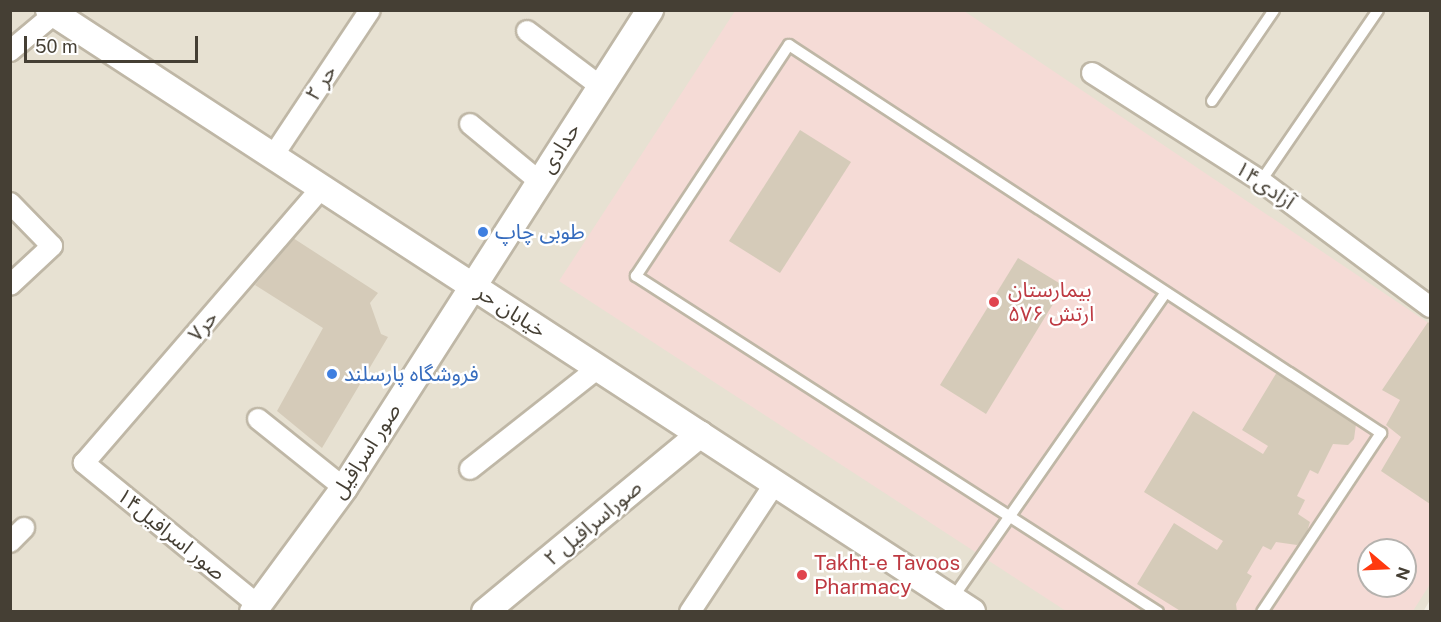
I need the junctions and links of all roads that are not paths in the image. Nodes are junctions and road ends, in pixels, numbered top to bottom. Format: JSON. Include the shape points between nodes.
{"nodes":[{"id":1,"x":370,"y":10,"type":"edge"},
{"id":2,"x":650,"y":10,"type":"edge"},
{"id":3,"x":1275,"y":10,"type":"edge"},
{"id":4,"x":1378,"y":10,"type":"edge"},
{"id":5,"x":52,"y":12,"type":"edge"},
{"id":6,"x":527,"y":31,"type":"dead end"},
{"id":7,"x":10,"y":51,"type":"edge"},
{"id":8,"x":1092,"y":73,"type":"dead end"},
{"id":9,"x":600,"y":86,"type":"junction"},
{"id":10,"x":1212,"y":101,"type":"dead end"},
{"id":11,"x":470,"y":124,"type":"dead end"},
{"id":12,"x":273,"y":156,"type":"junction"},
{"id":13,"x":539,"y":181,"type":"junction"},
{"id":14,"x":1261,"y":181,"type":"junction"},
{"id":15,"x":321,"y":188,"type":"junction"},
{"id":16,"x":10,"y":203,"type":"edge"},
{"id":17,"x":10,"y":285,"type":"edge"},
{"id":18,"x":471,"y":285,"type":"junction"},
{"id":19,"x":1165,"y":294,"type":"junction"},
{"id":20,"x":1431,"y":307,"type":"edge"},
{"id":21,"x":598,"y":368,"type":"junction"},
{"id":22,"x":258,"y":419,"type":"dead end"},
{"id":23,"x":700,"y":434,"type":"junction"},
{"id":24,"x":84,"y":463,"type":"joint"},
{"id":25,"x":470,"y":469,"type":"dead end"},
{"id":26,"x":775,"y":483,"type":"junction"},
{"id":27,"x":344,"y":488,"type":"junction"},
{"id":28,"x":1009,"y":518,"type":"junction"},
{"id":29,"x":962,"y":605,"type":"edge"},
{"id":30,"x":255,"y":609,"type":"edge"},
{"id":31,"x":485,"y":612,"type":"edge"},
{"id":32,"x":690,"y":612,"type":"edge"},
{"id":33,"x":1158,"y":612,"type":"edge"},
{"id":34,"x":1262,"y":612,"type":"edge"}],
"edges":[{"from":1,"to":12,"type":"street","name":"۲ حر"},
{"from":2,"to":9,"type":"street","name":"حدادی"},
{"from":3,"to":10,"type":"lane"},
{"from":4,"to":14,"type":"lane"},
{"from":5,"to":7,"type":"street"},
{"from":5,"to":12,"type":"street","name":"خیابان حر"},
{"from":6,"to":9,"type":"street"},
{"from":8,"to":14,"type":"street","name":"آزادی۱۴"},
{"from":9,"to":13,"type":"street","name":"حدادی"},
{"from":11,"to":13,"type":"street"},
{"from":12,"to":15,"type":"street","name":"خیابان حر"},
{"from":13,"to":18,"type":"street","name":"حدادی"},
{"from":14,"to":20,"type":"street","name":"آزادی۱۴"},
{"from":15,"to":18,"type":"street","name":"خیابان حر"},
{"from":15,"to":24,"type":"street","name":"حر۷"},
{"from":16,"to":17,"type":"street","via":[[51,246]]},
{"from":18,"to":21,"type":"street","name":"خیابان حر"},
{"from":18,"to":27,"type":"street","name":"صور اسرافیل"},
{"from":19,"to":28,"type":"lane"},
{"from":19,"to":28,"type":"lane","via":[[789,45],[636,276]]},
{"from":19,"to":34,"type":"lane","via":[[1381,433]]},
{"from":21,"to":23,"type":"street","name":"خیابان حر"},
{"from":21,"to":25,"type":"street"},
{"from":22,"to":27,"type":"street"},
{"from":23,"to":26,"type":"street","name":"خیابان حر"},
{"from":23,"to":31,"type":"street","name":"صوراسرافیل ۲"},
{"from":24,"to":30,"type":"street","name":"صور اسرافیل۱۴"},
{"from":26,"to":29,"type":"street","name":"خیابان حر"},
{"from":26,"to":32,"type":"street"},
{"from":27,"to":30,"type":"street","name":"صور اسرافیل"},
{"from":28,"to":29,"type":"lane"},
{"from":28,"to":33,"type":"lane"}]}
